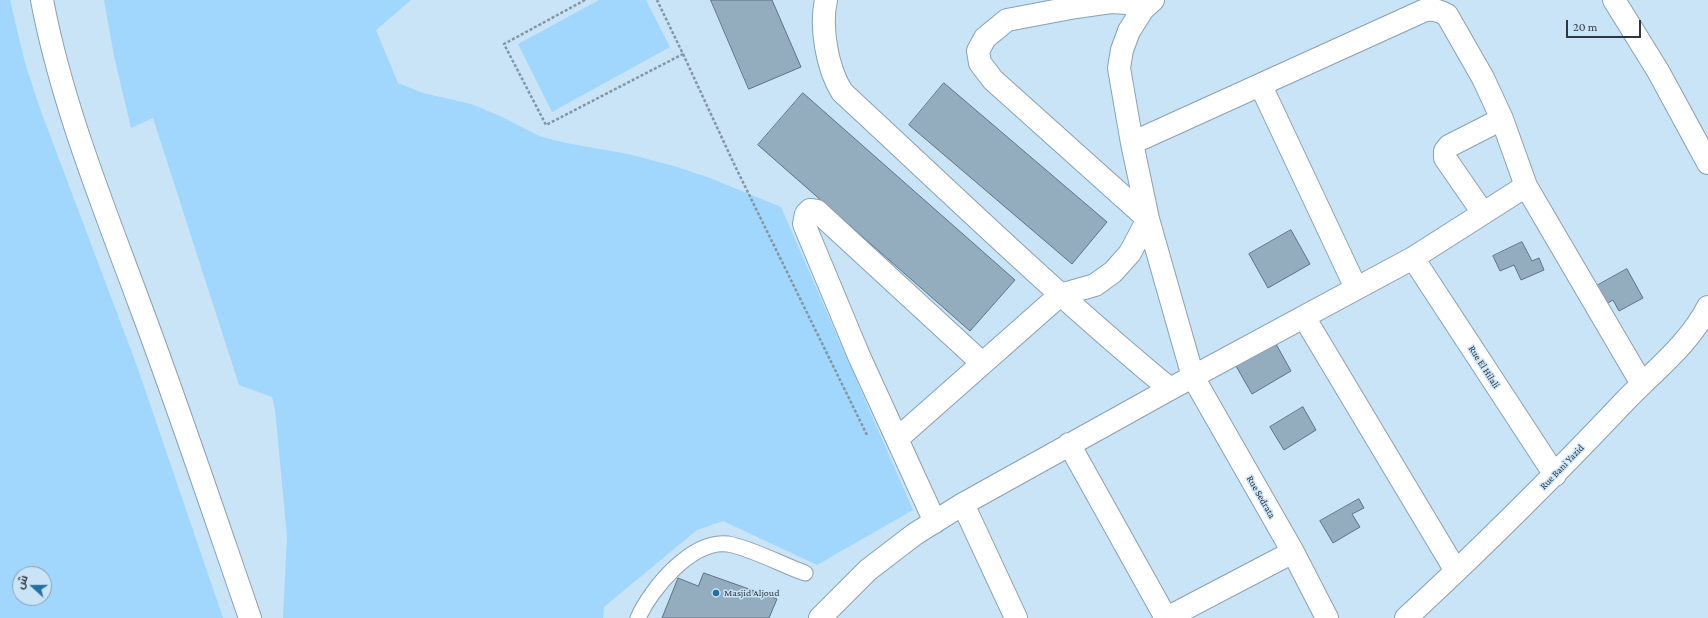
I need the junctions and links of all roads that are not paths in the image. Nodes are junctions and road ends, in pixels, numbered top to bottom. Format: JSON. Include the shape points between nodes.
{"nodes":[{"id":1,"x":42,"y":0,"type":"edge"},
{"id":2,"x":826,"y":0,"type":"edge"},
{"id":3,"x":1614,"y":0,"type":"edge"},
{"id":4,"x":1148,"y":4,"type":"edge"},
{"id":5,"x":1261,"y":86,"type":"junction"},
{"id":6,"x":1502,"y":119,"type":"junction"},
{"id":7,"x":1132,"y":143,"type":"junction"},
{"id":8,"x":1708,"y":162,"type":"edge"},
{"id":9,"x":1526,"y":186,"type":"junction"},
{"id":10,"x":1483,"y":213,"type":"junction"},
{"id":11,"x":1148,"y":219,"type":"junction"},
{"id":12,"x":1413,"y":258,"type":"junction"},
{"id":13,"x":1356,"y":288,"type":"junction"},
{"id":14,"x":1060,"y":295,"type":"junction"},
{"id":15,"x":1708,"y":307,"type":"edge"},
{"id":16,"x":1304,"y":317,"type":"junction"},
{"id":17,"x":982,"y":363,"type":"junction"},
{"id":18,"x":1193,"y":377,"type":"junction"},
{"id":19,"x":1642,"y":384,"type":"junction"},
{"id":20,"x":1170,"y":389,"type":"junction"},
{"id":21,"x":897,"y":439,"type":"junction"},
{"id":22,"x":1070,"y":444,"type":"junction"},
{"id":23,"x":1555,"y":475,"type":"junction"},
{"id":24,"x":963,"y":504,"type":"junction"},
{"id":25,"x":935,"y":522,"type":"junction"},
{"id":26,"x":1293,"y":552,"type":"junction"},
{"id":27,"x":1456,"y":571,"type":"junction"},
{"id":28,"x":805,"y":573,"type":"dead end"},
{"id":29,"x":250,"y":618,"type":"edge"},
{"id":30,"x":638,"y":618,"type":"edge"},
{"id":31,"x":820,"y":618,"type":"edge"},
{"id":32,"x":1016,"y":618,"type":"edge"},
{"id":33,"x":1167,"y":618,"type":"edge"},
{"id":34,"x":1327,"y":618,"type":"edge"},
{"id":35,"x":1406,"y":618,"type":"edge"}],
"edges":[{"from":1,"to":29,"type":"street","via":[[73,119],[172,390]]},
{"from":2,"to":14,"type":"street","via":[[823,14],[829,62],[842,92]]},
{"from":3,"to":8,"type":"street"},
{"from":4,"to":7,"type":"street","name":"Rue Sedrata","via":[[1129,31],[1119,68]]},
{"from":4,"to":11,"type":"street","via":[[1111,2],[1007,20],[986,38],[978,51],[980,63],[993,80]]},
{"from":5,"to":6,"type":"street","via":[[1423,11],[1434,10],[1447,15],[1483,78]]},
{"from":5,"to":7,"type":"street"},
{"from":5,"to":13,"type":"street"},
{"from":6,"to":9,"type":"street"},
{"from":6,"to":10,"type":"street","via":[[1449,146],[1445,151],[1445,158]]},
{"from":7,"to":11,"type":"street","name":"Rue Sedrata"},
{"from":9,"to":10,"type":"street"},
{"from":9,"to":19,"type":"street"},
{"from":10,"to":12,"type":"street"},
{"from":11,"to":14,"type":"street","via":[[1130,253],[1113,272],[1096,285]]},
{"from":11,"to":18,"type":"street","name":"Rue Sedrata"},
{"from":12,"to":13,"type":"street"},
{"from":12,"to":23,"type":"street","name":"Rue El Hilali"},
{"from":13,"to":16,"type":"street"},
{"from":14,"to":17,"type":"street"},
{"from":14,"to":20,"type":"street"},
{"from":15,"to":19,"type":"street","name":"Rue Bani Yazid","via":[[1683,343]]},
{"from":16,"to":18,"type":"street"},
{"from":16,"to":27,"type":"street"},
{"from":17,"to":21,"type":"street"},
{"from":17,"to":21,"type":"street","via":[[817,211],[810,210],[806,214],[804,224]]},
{"from":18,"to":20,"type":"street"},
{"from":18,"to":26,"type":"street","name":"Rue Sedrata"},
{"from":19,"to":23,"type":"street","name":"Rue Bani Yazid"},
{"from":20,"to":22,"type":"street"},
{"from":21,"to":25,"type":"street"},
{"from":22,"to":24,"type":"street"},
{"from":22,"to":33,"type":"street"},
{"from":23,"to":27,"type":"street","name":"Rue Bani Yazid"},
{"from":24,"to":25,"type":"street"},
{"from":24,"to":32,"type":"street"},
{"from":25,"to":31,"type":"street","via":[[868,570]]},
{"from":26,"to":33,"type":"street"},
{"from":26,"to":34,"type":"street","name":"Rue Sedrata"},
{"from":27,"to":35,"type":"street","name":"Rue Bani Yazid"},
{"from":28,"to":30,"type":"lane","via":[[741,548],[727,544],[712,545],[692,554],[664,578]]}]}
